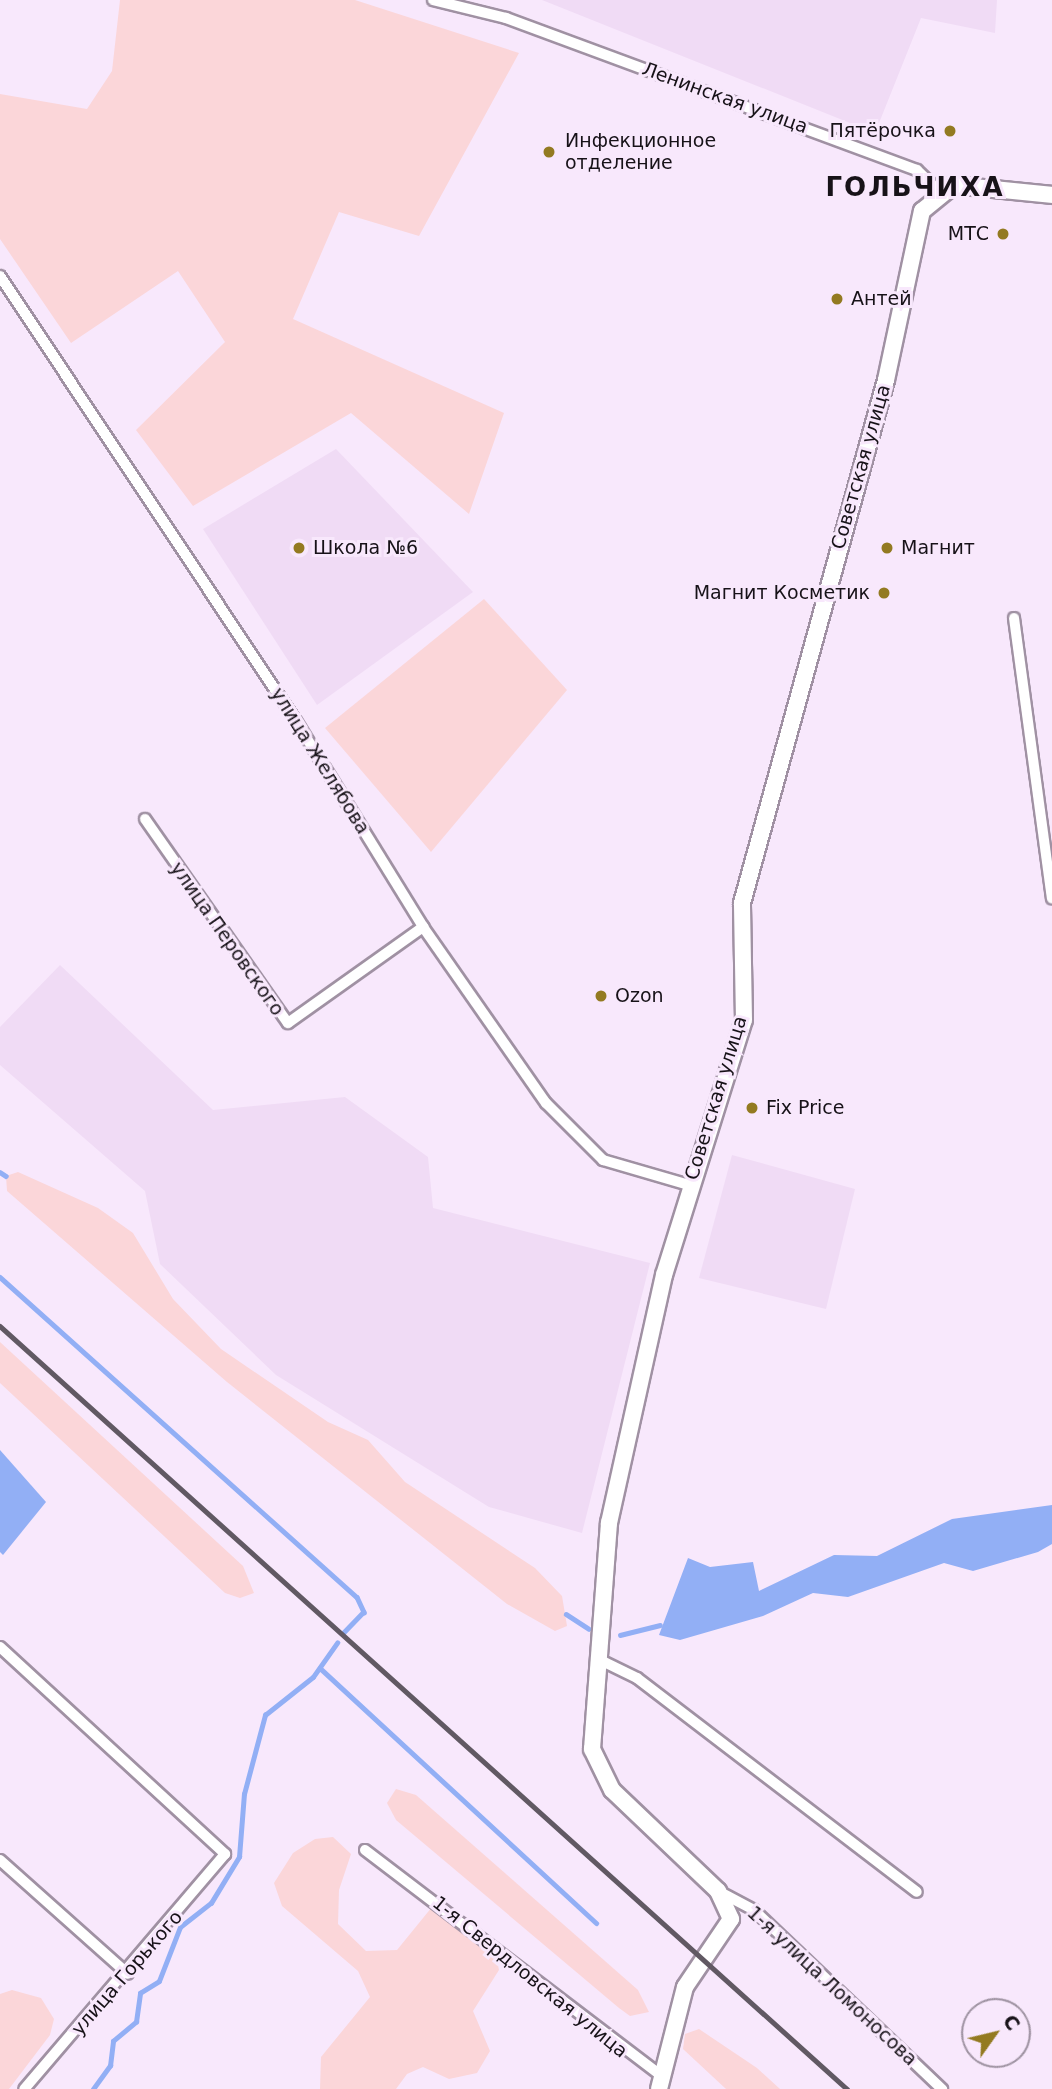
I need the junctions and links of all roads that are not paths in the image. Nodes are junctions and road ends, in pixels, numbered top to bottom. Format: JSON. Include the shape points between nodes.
{"nodes":[{"id":1,"x":433,"y":0,"type":"edge"},
{"id":2,"x":940,"y":192,"type":"junction"},
{"id":3,"x":1052,"y":195,"type":"edge"},
{"id":4,"x":0,"y":276,"type":"edge"},
{"id":5,"x":1014,"y":618,"type":"dead end"},
{"id":6,"x":145,"y":819,"type":"dead end"},
{"id":7,"x":1052,"y":898,"type":"edge"},
{"id":8,"x":423,"y":927,"type":"junction"},
{"id":9,"x":689,"y":1185,"type":"junction"},
{"id":10,"x":0,"y":1647,"type":"edge"},
{"id":11,"x":598,"y":1659,"type":"junction"},
{"id":12,"x":591,"y":1730,"type":"joint"},
{"id":13,"x":365,"y":1850,"type":"dead end"},
{"id":14,"x":2,"y":1866,"type":"edge"},
{"id":15,"x":718,"y":1891,"type":"junction"},
{"id":16,"x":917,"y":1892,"type":"dead end"},
{"id":17,"x":128,"y":1975,"type":"junction"},
{"id":18,"x":660,"y":2082,"type":"edge"},
{"id":19,"x":24,"y":2089,"type":"edge"},
{"id":20,"x":942,"y":2089,"type":"edge"}],
"edges":[{"from":1,"to":2,"type":"street","name":"Ленинская улица","via":[[506,18],[917,170]]},
{"from":2,"to":3,"type":"street","via":[[954,185]]},
{"from":2,"to":9,"type":"street","name":"Советская улица","via":[[922,211],[908,260],[886,380],[742,903],[744,1020]]},
{"from":4,"to":8,"type":"street","name":"улица Желябова","via":[[296,721]]},
{"from":5,"to":7,"type":"street"},
{"from":6,"to":8,"type":"street","name":"улица Перовского","via":[[288,1023]]},
{"from":8,"to":9,"type":"street","name":"улица Желябова","via":[[545,1103],[586,1148],[603,1160]]},
{"from":9,"to":11,"type":"street","name":"Советская улица","via":[[610,1523]]},
{"from":10,"to":17,"type":"street","name":"улица Горького","via":[[225,1854]]},
{"from":11,"to":12,"type":"street","name":"Советская улица"},
{"from":11,"to":16,"type":"street","via":[[637,1678]]},
{"from":12,"to":15,"type":"street","name":"1-я улица Ломоносова","via":[[599,1772],[612,1790]]},
{"from":13,"to":18,"type":"street","name":"1-я Свердловская улица"},
{"from":14,"to":17,"type":"street"},
{"from":15,"to":18,"type":"street","via":[[732,1919],[676,2011]]},
{"from":15,"to":20,"type":"street","name":"1-я улица Ломоносова","via":[[754,1909]]},
{"from":17,"to":19,"type":"street","name":"улица Горького"}]}
